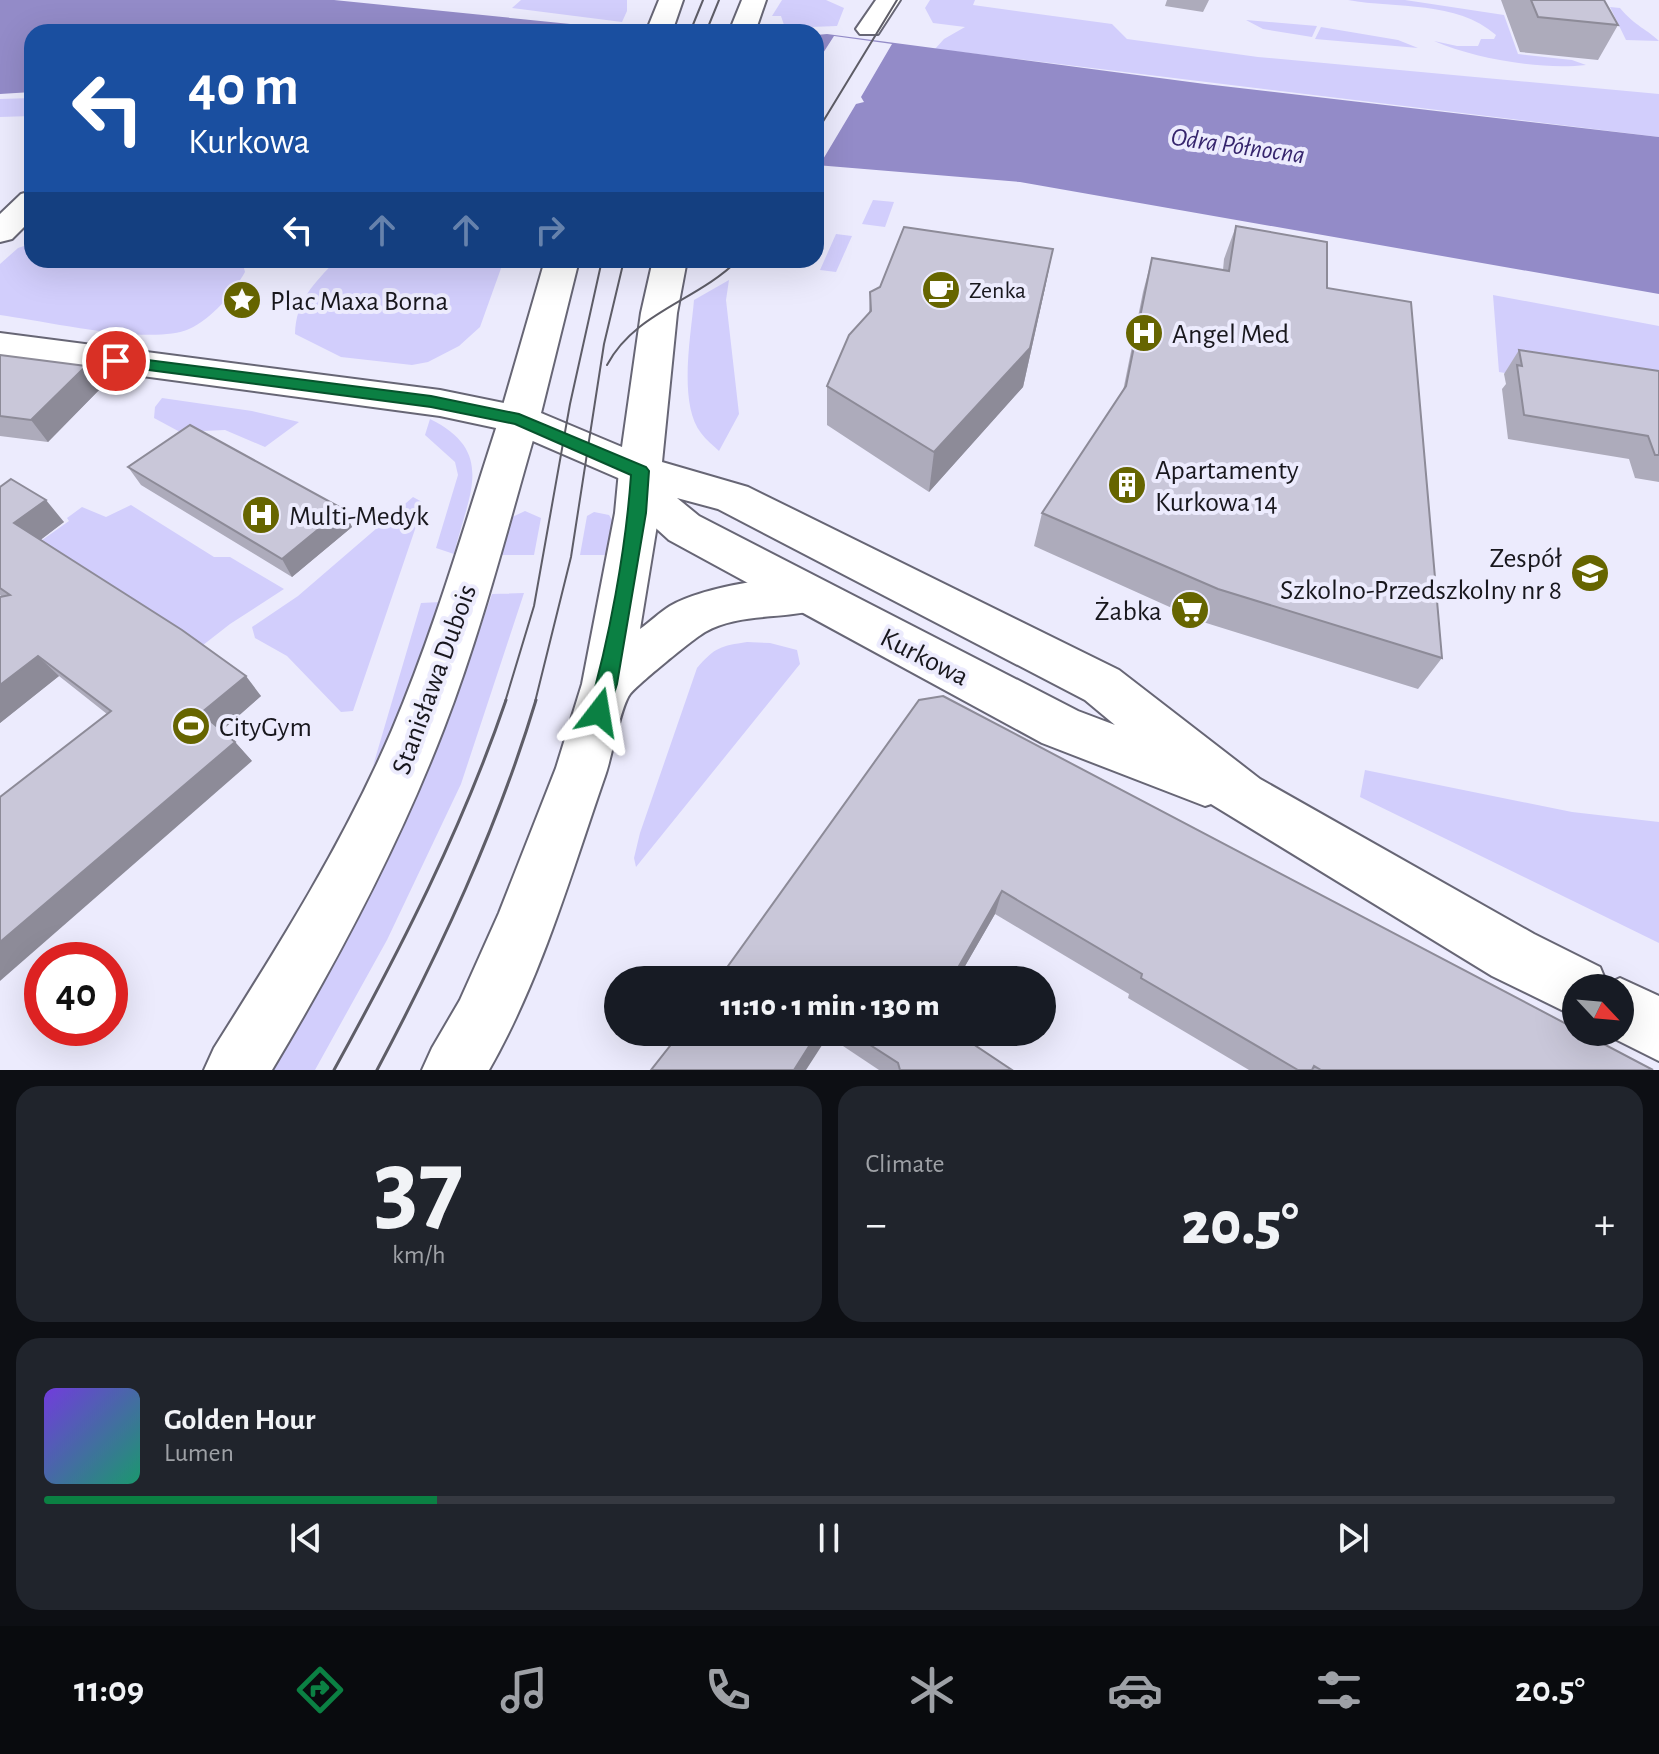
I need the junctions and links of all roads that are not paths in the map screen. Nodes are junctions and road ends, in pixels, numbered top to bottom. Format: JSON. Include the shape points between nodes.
{"nodes":[{"id":1,"x":888,"y":0,"type":"edge"},
{"id":2,"x":869,"y":29,"type":"dead end"},
{"id":3,"x":24,"y":209,"type":"edge"},
{"id":4,"x":0,"y":232,"type":"edge"},
{"id":5,"x":560,"y":268,"type":"edge"},
{"id":6,"x":668,"y":268,"type":"edge"},
{"id":7,"x":0,"y":345,"type":"edge"},
{"id":8,"x":519,"y":419,"type":"junction"},
{"id":9,"x":640,"y":471,"type":"junction"},
{"id":10,"x":807,"y":595,"type":"junction"},
{"id":11,"x":607,"y":684,"type":"junction"},
{"id":12,"x":1241,"y":796,"type":"junction"},
{"id":13,"x":1562,"y":980,"type":"edge"},
{"id":14,"x":1634,"y":1017,"type":"edge"},
{"id":15,"x":1659,"y":1030,"type":"edge"},
{"id":16,"x":236,"y":1070,"type":"edge"},
{"id":17,"x":454,"y":1070,"type":"edge"}],
"edges":[{"from":1,"to":2,"type":"main road"},
{"from":3,"to":4,"type":"main road"},
{"from":5,"to":8,"type":"main road","name":"Stanisława Dubois"},
{"from":6,"to":9,"type":"main road"},
{"from":7,"to":8,"type":"main road","via":[[431,402]]},
{"from":8,"to":9,"type":"main road","name":"Kurkowa"},
{"from":8,"to":16,"type":"main road","name":"Stanisława Dubois","via":[[451,639],[400,772],[323,925]]},
{"from":9,"to":10,"type":"main road","name":"Kurkowa","via":[[662,509],[684,528]]},
{"from":9,"to":11,"type":"main road"},
{"from":9,"to":12,"type":"main road","name":"Kurkowa","via":[[733,498],[1102,685]]},
{"from":10,"to":11,"type":"main road","via":[[719,606],[687,619]]},
{"from":10,"to":12,"type":"main road","name":"Kurkowa","via":[[1074,734]]},
{"from":11,"to":17,"type":"main road","via":[[524,925],[482,1022]]},
{"from":12,"to":13,"type":"main road","name":"Kurkowa"},
{"from":14,"to":15,"type":"main road"}]}
